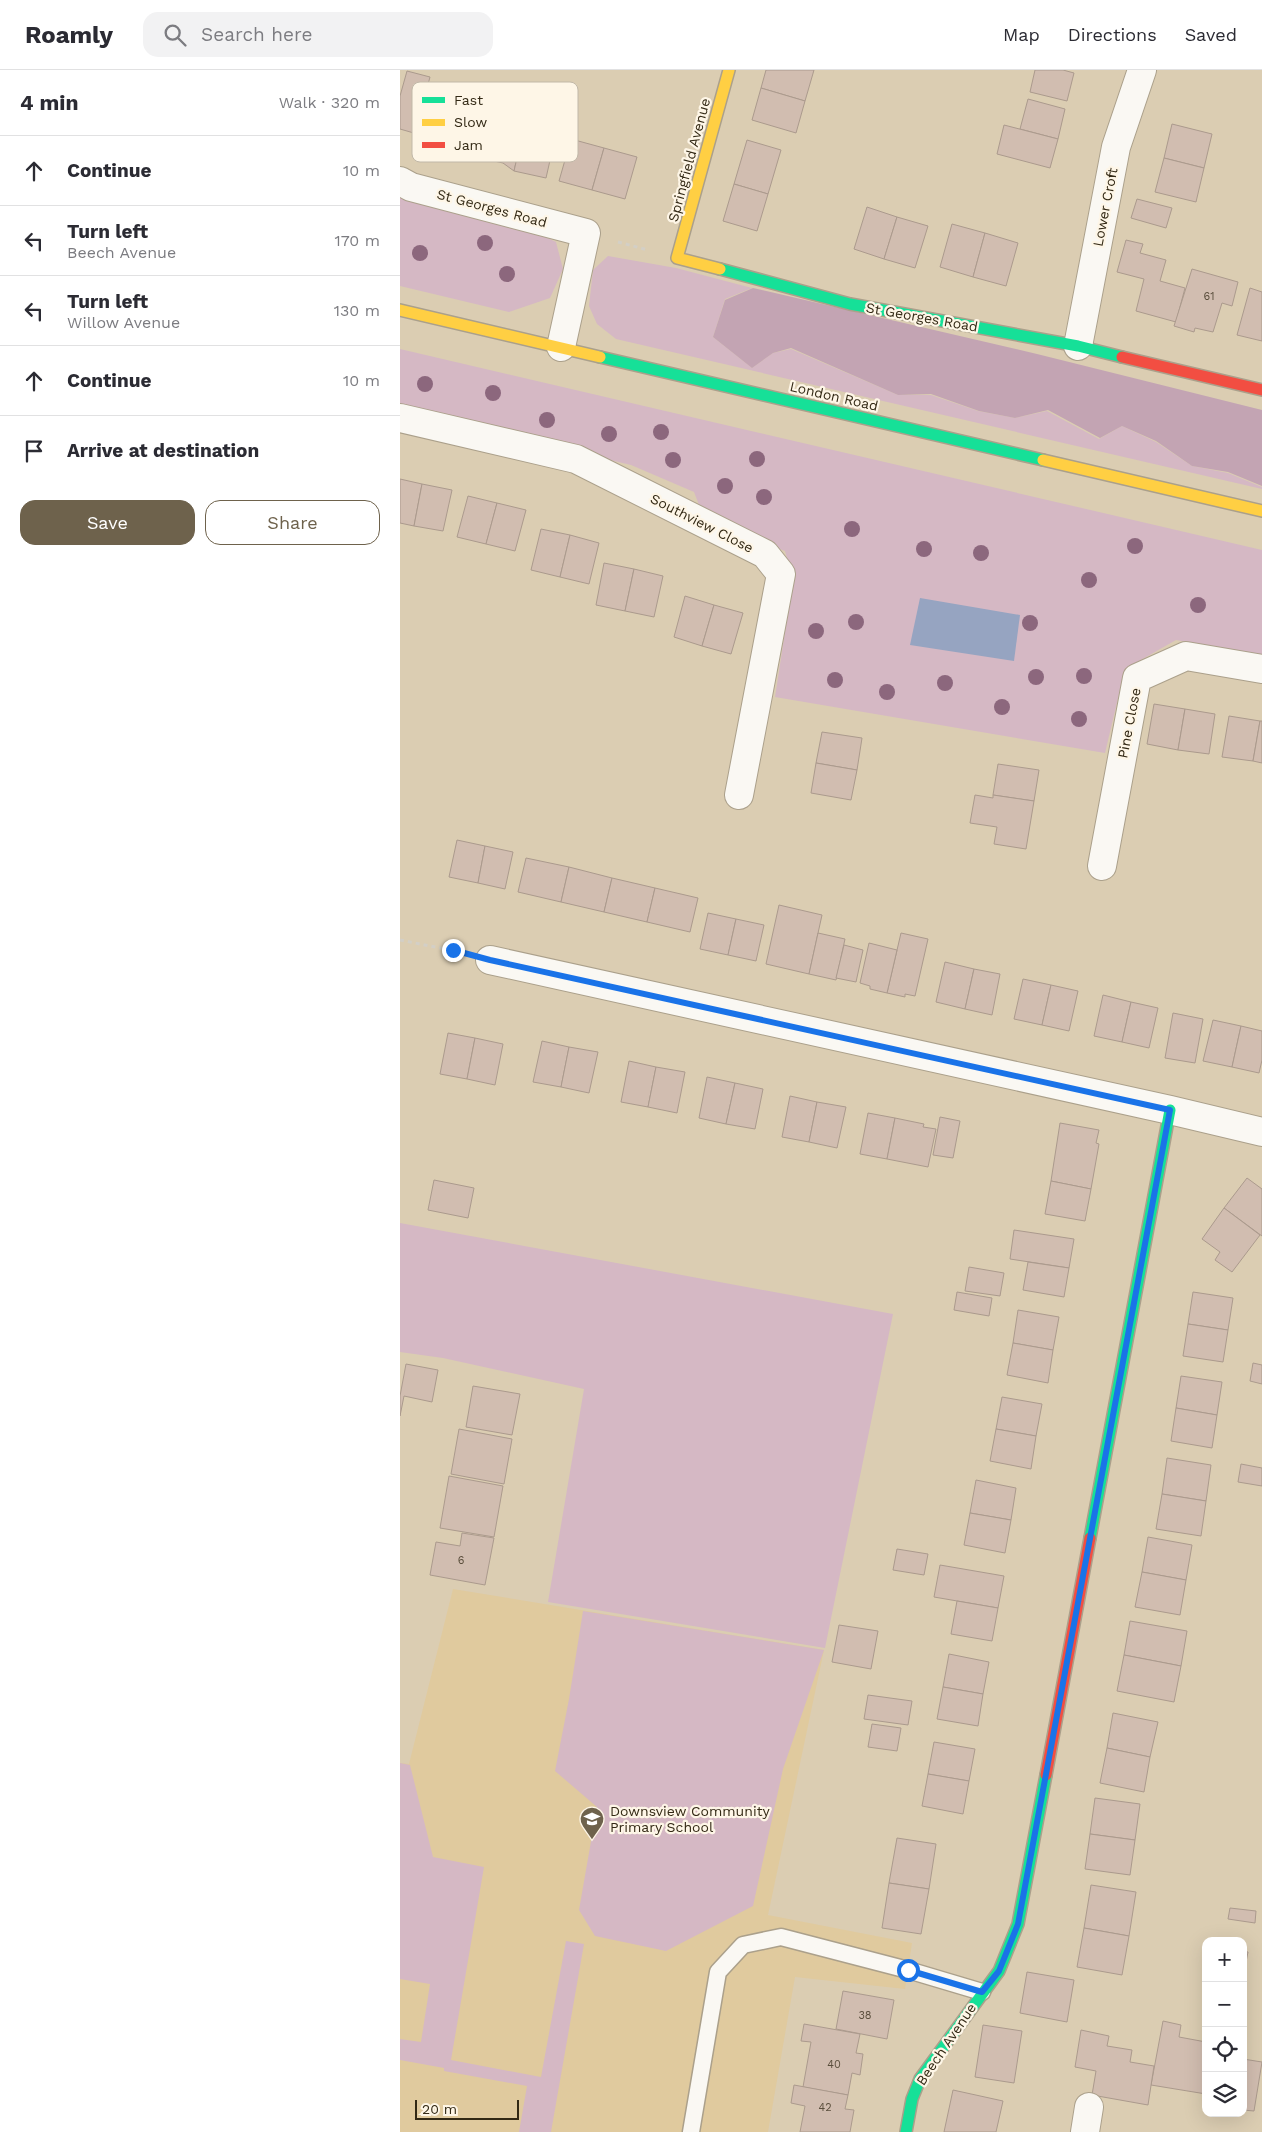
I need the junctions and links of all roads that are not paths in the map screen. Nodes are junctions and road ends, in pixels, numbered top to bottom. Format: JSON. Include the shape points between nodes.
{"nodes":[{"id":1,"x":729,"y":70,"type":"edge"},
{"id":2,"x":1142,"y":70,"type":"edge"},
{"id":3,"x":400,"y":181,"type":"edge"},
{"id":4,"x":677,"y":258,"type":"joint"},
{"id":5,"x":400,"y":310,"type":"edge"},
{"id":6,"x":1078,"y":346,"type":"junction"},
{"id":7,"x":561,"y":347,"type":"junction"},
{"id":8,"x":1262,"y":390,"type":"edge"},
{"id":9,"x":400,"y":418,"type":"edge"},
{"id":10,"x":1262,"y":512,"type":"edge"},
{"id":11,"x":1262,"y":669,"type":"edge"},
{"id":12,"x":739,"y":795,"type":"dead end"},
{"id":13,"x":1102,"y":866,"type":"dead end"},
{"id":14,"x":490,"y":960,"type":"road end"},
{"id":15,"x":1170,"y":1110,"type":"junction"},
{"id":16,"x":1262,"y":1132,"type":"edge"},
{"id":17,"x":982,"y":1992,"type":"junction"},
{"id":18,"x":691,"y":2132,"type":"edge"},
{"id":19,"x":906,"y":2132,"type":"edge"}],
"edges":[{"from":1,"to":4,"type":"street","name":"Springfield Avenue"},
{"from":2,"to":6,"type":"street","name":"Lower Croft","via":[[1116,148]]},
{"from":3,"to":7,"type":"street","name":"St Georges Road","via":[[411,187],[586,233]]},
{"from":4,"to":6,"type":"street","name":"St Georges Road","via":[[850,304]]},
{"from":5,"to":7,"type":"street","name":"London Road"},
{"from":6,"to":8,"type":"street","name":"St Georges Road"},
{"from":7,"to":10,"type":"street","name":"London Road"},
{"from":9,"to":12,"type":"street","name":"Southview Close","via":[[576,459],[765,554],[782,574]]},
{"from":11,"to":13,"type":"street","name":"Pine Close","via":[[1186,656],[1137,678]]},
{"from":14,"to":15,"type":"street"},
{"from":15,"to":16,"type":"street"},
{"from":15,"to":17,"type":"street","name":"Beech Avenue","via":[[1018,1924],[999,1971]]},
{"from":17,"to":18,"type":"lane","via":[[781,1937],[743,1945],[718,1972]]},
{"from":17,"to":19,"type":"street","name":"Beech Avenue","via":[[920,2078],[912,2098]]}]}
